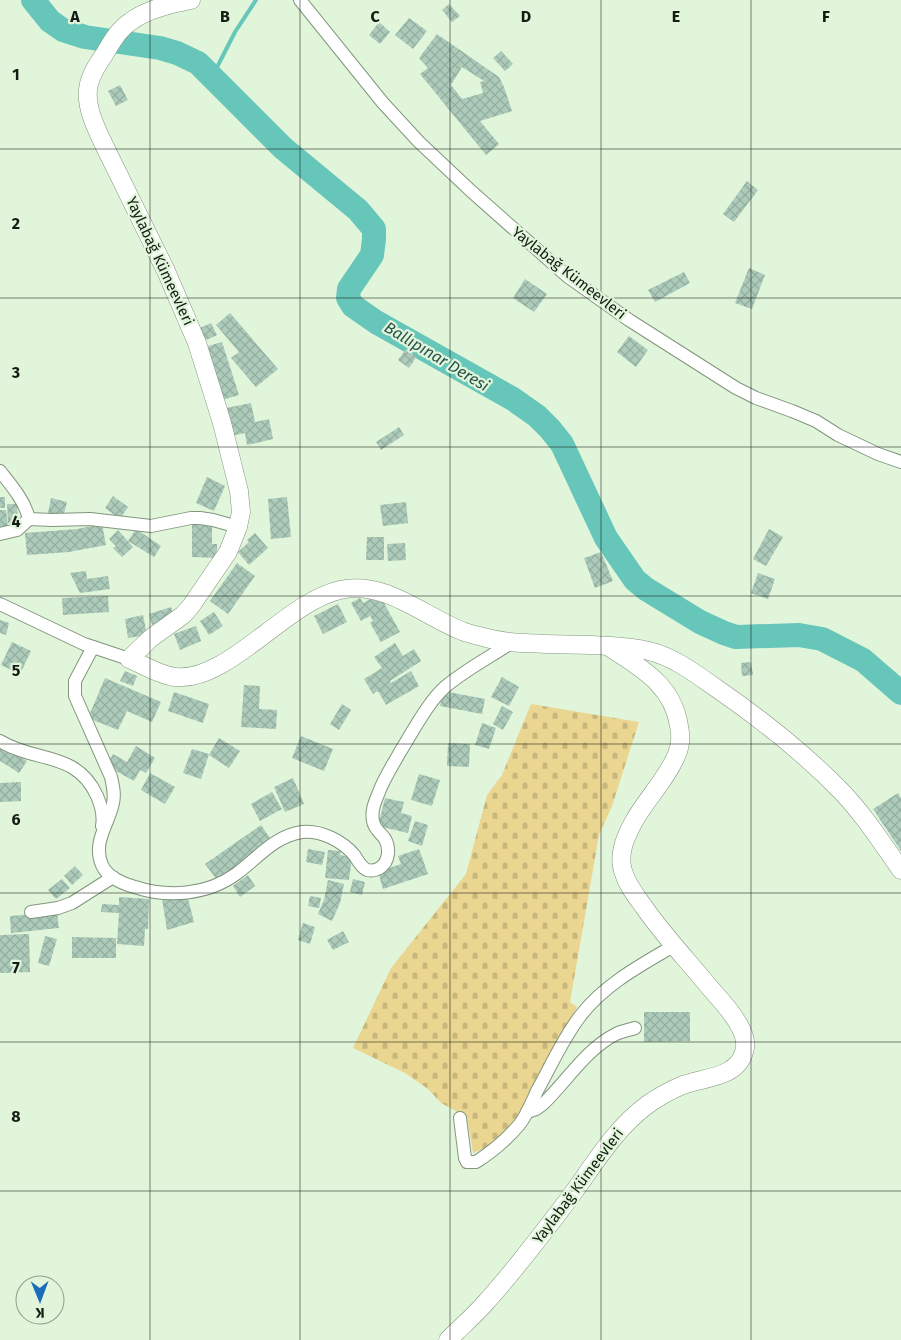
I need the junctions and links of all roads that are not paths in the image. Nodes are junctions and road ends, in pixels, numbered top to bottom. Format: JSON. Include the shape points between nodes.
{"nodes":[{"id":1,"x":191,"y":0,"type":"edge"},
{"id":2,"x":300,"y":0,"type":"edge"},
{"id":3,"x":901,"y":462,"type":"edge"},
{"id":4,"x":0,"y":470,"type":"edge"},
{"id":5,"x":29,"y":519,"type":"junction"},
{"id":6,"x":238,"y":527,"type":"junction"},
{"id":7,"x":0,"y":534,"type":"edge"},
{"id":8,"x":0,"y":604,"type":"edge"},
{"id":9,"x":511,"y":643,"type":"junction"},
{"id":10,"x":609,"y":646,"type":"junction"},
{"id":11,"x":93,"y":647,"type":"junction"},
{"id":12,"x":129,"y":659,"type":"junction"},
{"id":13,"x":0,"y":741,"type":"edge"},
{"id":14,"x":100,"y":838,"type":"junction"},
{"id":15,"x":901,"y":870,"type":"edge"},
{"id":16,"x":113,"y":877,"type":"junction"},
{"id":17,"x":32,"y":912,"type":"dead end"},
{"id":18,"x":675,"y":946,"type":"junction"},
{"id":19,"x":635,"y":1028,"type":"dead end"},
{"id":20,"x":527,"y":1112,"type":"junction"},
{"id":21,"x":460,"y":1118,"type":"dead end"},
{"id":22,"x":448,"y":1340,"type":"edge"}],
"edges":[{"from":1,"to":6,"type":"street","name":"Yaylabağ Kümeevleri","via":[[162,7],[129,22],[100,60],[88,90],[90,110],[104,144],[170,280],[206,369],[239,491],[241,512]]},
{"from":2,"to":3,"type":"street","name":"Yaylabağ Kümeevleri","via":[[419,142],[567,276],[736,388]]},
{"from":4,"to":5,"type":"street","via":[[28,511]]},
{"from":5,"to":6,"type":"street","via":[[90,519],[151,526],[200,518]]},
{"from":5,"to":7,"type":"street","via":[[17,530]]},
{"from":6,"to":12,"type":"street","name":"Yaylabağ Kümeevleri","via":[[228,552],[191,606]]},
{"from":8,"to":11,"type":"street"},
{"from":9,"to":10,"type":"street"},
{"from":9,"to":12,"type":"street","via":[[461,631],[397,598],[353,588],[323,596],[297,610],[224,662],[201,674],[174,677]]},
{"from":9,"to":16,"type":"street","via":[[444,688],[420,718],[383,781],[372,809],[375,827],[386,840],[388,852],[387,860],[377,870],[364,868],[354,854],[326,835],[301,832],[282,838],[236,874],[203,891],[145,890],[123,884]]},
{"from":10,"to":15,"type":"street","via":[[652,652],[682,665],[746,708],[784,738],[842,793]]},
{"from":10,"to":18,"type":"street","name":"Yaylabağ Kümeevleri","via":[[658,683],[670,698],[678,717],[681,736],[678,752],[625,836],[622,850],[622,869],[627,883]]},
{"from":11,"to":12,"type":"street"},
{"from":11,"to":14,"type":"street","via":[[75,681],[75,696],[114,790],[113,805]]},
{"from":13,"to":14,"type":"street","via":[[16,749],[72,765],[84,775],[101,804]]},
{"from":14,"to":16,"type":"street","via":[[102,866]]},
{"from":16,"to":17,"type":"street","via":[[72,903]]},
{"from":18,"to":20,"type":"street","via":[[612,984],[588,1007],[558,1051]]},
{"from":18,"to":22,"type":"street","name":"Yaylabağ Kümeevleri","via":[[740,1025],[745,1051],[739,1063],[729,1071],[667,1092],[646,1105],[626,1124],[511,1274]]},
{"from":19,"to":20,"type":"street","via":[[605,1041],[543,1104]]},
{"from":20,"to":21,"type":"street","via":[[501,1143],[472,1163],[465,1158]]}]}
